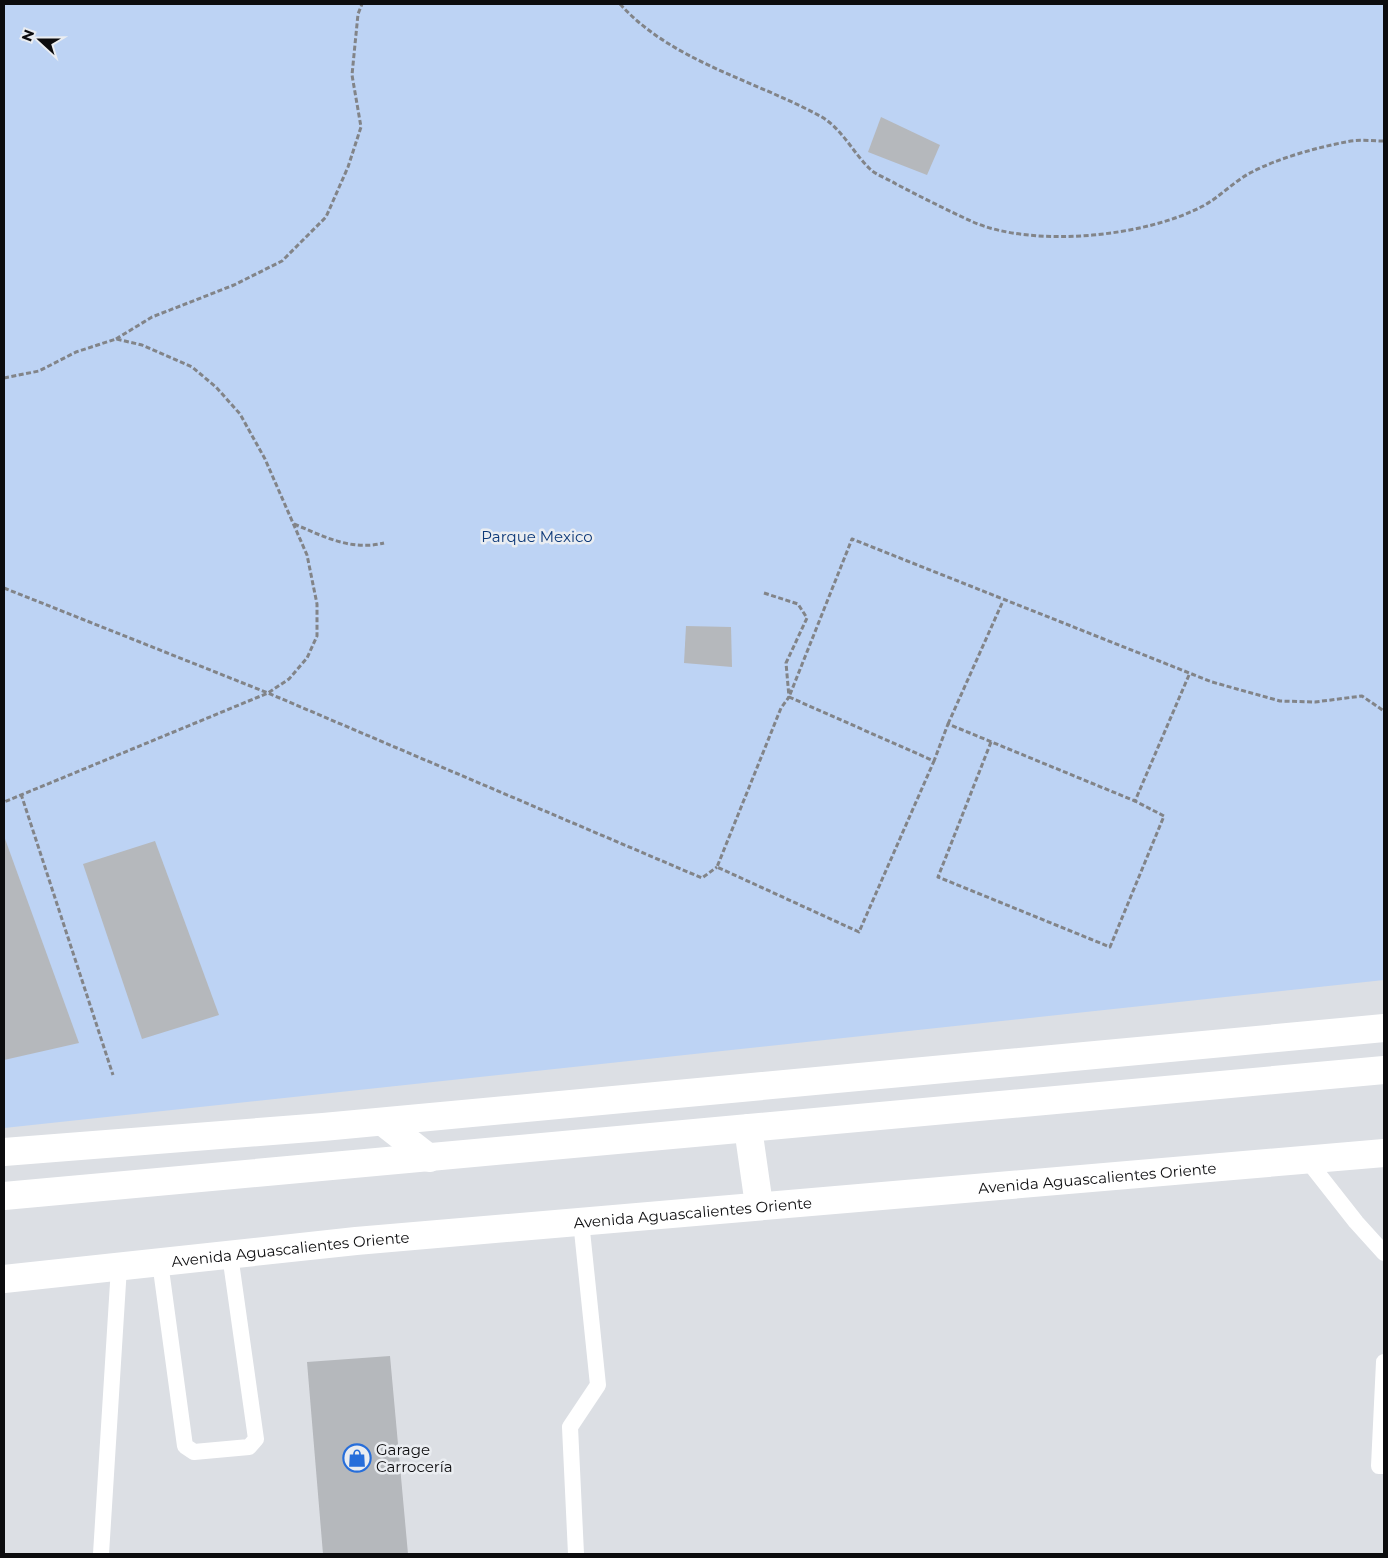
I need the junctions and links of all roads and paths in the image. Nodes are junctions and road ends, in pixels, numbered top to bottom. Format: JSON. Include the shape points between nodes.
{"nodes":[{"id":1,"x":362,"y":4,"type":"edge"},
{"id":2,"x":620,"y":4,"type":"edge"},
{"id":3,"x":1384,"y":141,"type":"edge"},
{"id":4,"x":116,"y":339,"type":"junction"},
{"id":5,"x":4,"y":378,"type":"edge"},
{"id":6,"x":294,"y":524,"type":"junction"},
{"id":7,"x":384,"y":543,"type":"dead end"},
{"id":8,"x":4,"y":588,"type":"edge"},
{"id":9,"x":764,"y":592,"type":"dead end"},
{"id":10,"x":1002,"y":601,"type":"junction"},
{"id":11,"x":1189,"y":675,"type":"junction"},
{"id":12,"x":268,"y":693,"type":"junction"},
{"id":13,"x":789,"y":697,"type":"junction"},
{"id":14,"x":1384,"y":711,"type":"edge"},
{"id":15,"x":948,"y":724,"type":"junction"},
{"id":16,"x":991,"y":742,"type":"junction"},
{"id":17,"x":934,"y":760,"type":"junction"},
{"id":18,"x":21,"y":794,"type":"junction"},
{"id":19,"x":1135,"y":801,"type":"junction"},
{"id":20,"x":4,"y":802,"type":"edge"},
{"id":21,"x":717,"y":868,"type":"junction"},
{"id":22,"x":1384,"y":1028,"type":"edge"},
{"id":23,"x":1384,"y":1070,"type":"edge"},
{"id":24,"x":113,"y":1075,"type":"dead end"},
{"id":25,"x":383,"y":1122,"type":"junction"},
{"id":26,"x":748,"y":1128,"type":"junction"},
{"id":27,"x":4,"y":1152,"type":"edge"},
{"id":28,"x":1384,"y":1153,"type":"edge"},
{"id":29,"x":429,"y":1158,"type":"junction"},
{"id":30,"x":1308,"y":1161,"type":"junction"},
{"id":31,"x":4,"y":1196,"type":"edge"},
{"id":32,"x":759,"y":1206,"type":"junction"},
{"id":33,"x":582,"y":1221,"type":"junction"},
{"id":34,"x":1384,"y":1253,"type":"edge"},
{"id":35,"x":230,"y":1255,"type":"junction"},
{"id":36,"x":160,"y":1262,"type":"junction"},
{"id":37,"x":119,"y":1267,"type":"junction"},
{"id":38,"x":4,"y":1278,"type":"edge"},
{"id":39,"x":1384,"y":1362,"type":"edge"},
{"id":40,"x":1384,"y":1466,"type":"edge"},
{"id":41,"x":101,"y":1554,"type":"edge"},
{"id":42,"x":576,"y":1554,"type":"edge"}],
"edges":[{"from":1,"to":4,"type":"path","via":[[358,14],[352,76],[361,127],[348,168],[326,217],[282,261],[234,285],[152,317]]},
{"from":2,"to":3,"type":"path","via":[[636,22],[678,50],[823,117],[871,170],[975,223],[1011,233],[1038,237],[1071,236],[1120,231],[1164,221],[1203,206],[1260,168],[1348,141]]},
{"from":4,"to":5,"type":"path","via":[[76,352],[39,371]]},
{"from":4,"to":6,"type":"path","via":[[142,345],[192,367],[216,387],[240,414],[265,459]]},
{"from":6,"to":7,"type":"path","via":[[330,540],[366,547]]},
{"from":6,"to":12,"type":"path","via":[[307,555],[317,604],[317,636],[307,658],[289,679]]},
{"from":8,"to":12,"type":"path"},
{"from":9,"to":13,"type":"path","via":[[798,604],[807,618],[786,663]]},
{"from":10,"to":11,"type":"path"},
{"from":10,"to":13,"type":"path","via":[[852,539]]},
{"from":10,"to":15,"type":"path"},
{"from":11,"to":14,"type":"path","via":[[1280,701],[1315,702],[1362,696]]},
{"from":11,"to":19,"type":"path"},
{"from":12,"to":18,"type":"path"},
{"from":12,"to":21,"type":"path","via":[[702,878]]},
{"from":13,"to":17,"type":"path"},
{"from":13,"to":21,"type":"path","via":[[781,708]]},
{"from":15,"to":16,"type":"path"},
{"from":15,"to":17,"type":"path"},
{"from":16,"to":19,"type":"path"},
{"from":16,"to":19,"type":"path","via":[[938,877],[1110,947],[1164,816]]},
{"from":17,"to":21,"type":"path","via":[[859,932]]},
{"from":18,"to":20,"type":"path"},
{"from":18,"to":24,"type":"path"},
{"from":22,"to":25,"type":"main road"},
{"from":23,"to":26,"type":"main road"},
{"from":25,"to":27,"type":"main road"},
{"from":25,"to":29,"type":"main road"},
{"from":26,"to":29,"type":"main road"},
{"from":26,"to":32,"type":"main road"},
{"from":28,"to":30,"type":"main road","name":"Avenida Aguascalientes Oriente"},
{"from":29,"to":31,"type":"main road"},
{"from":30,"to":32,"type":"main road","name":"Avenida Aguascalientes Oriente"},
{"from":30,"to":34,"type":"lane"},
{"from":32,"to":33,"type":"main road","name":"Avenida Aguascalientes Oriente"},
{"from":33,"to":35,"type":"main road","name":"Avenida Aguascalientes Oriente"},
{"from":33,"to":42,"type":"lane","via":[[598,1386],[570,1427]]},
{"from":35,"to":36,"type":"main road","name":"Avenida Aguascalientes Oriente"},
{"from":35,"to":36,"type":"lane","via":[[256,1439],[249,1447],[194,1452],[185,1446]]},
{"from":36,"to":37,"type":"main road","name":"Avenida Aguascalientes Oriente"},
{"from":37,"to":38,"type":"main road","name":"Avenida Aguascalientes Oriente"},
{"from":37,"to":41,"type":"lane"},
{"from":39,"to":40,"type":"lane","via":[[1379,1466]]}]}
